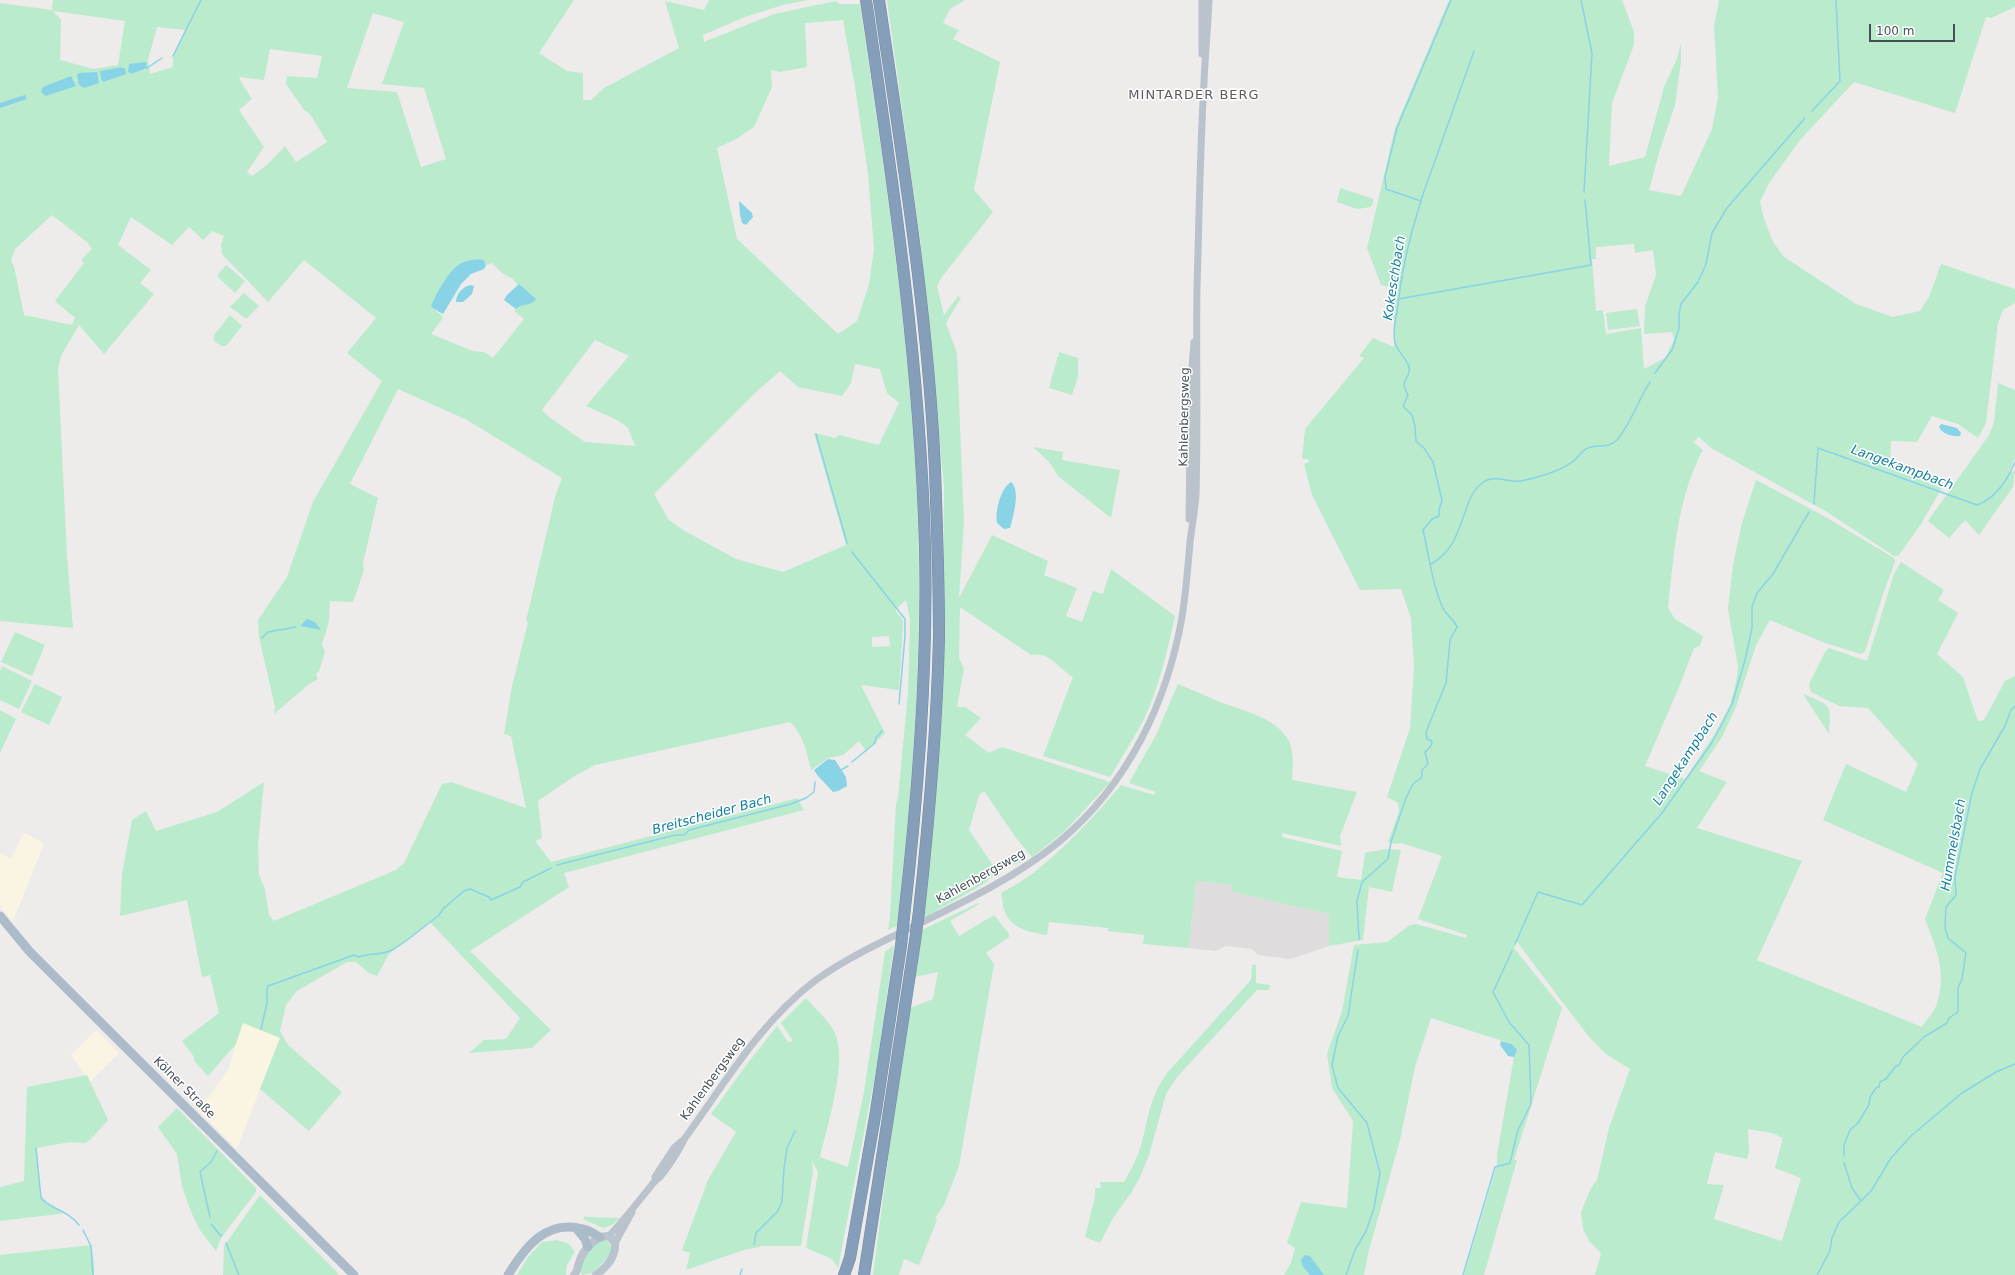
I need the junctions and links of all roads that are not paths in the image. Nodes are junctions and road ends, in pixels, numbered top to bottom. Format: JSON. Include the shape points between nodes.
{"nodes":[{"id":1,"x":866,"y":0,"type":"edge"},
{"id":2,"x":879,"y":0,"type":"edge"},
{"id":3,"x":1202,"y":0,"type":"edge"},
{"id":4,"x":1209,"y":0,"type":"edge"},
{"id":5,"x":1204,"y":82,"type":"junction"},
{"id":6,"x":0,"y":916,"type":"edge"},
{"id":7,"x":633,"y":1210,"type":"junction"},
{"id":8,"x":576,"y":1228,"type":"junction"},
{"id":9,"x":609,"y":1236,"type":"junction"},
{"id":10,"x":600,"y":1237,"type":"junction"},
{"id":11,"x":615,"y":1243,"type":"junction"},
{"id":12,"x":588,"y":1247,"type":"junction"},
{"id":13,"x":847,"y":1273,"type":"edge"},
{"id":14,"x":577,"y":1274,"type":"edge"},
{"id":15,"x":354,"y":1275,"type":"edge"},
{"id":16,"x":508,"y":1275,"type":"edge"},
{"id":17,"x":596,"y":1275,"type":"edge"},
{"id":18,"x":864,"y":1275,"type":"edge"}],
"edges":[{"from":1,"to":13,"type":"highway","bridge":true,"via":[[904,268],[922,473],[925,549],[922,712],[917,795],[901,946],[876,1111]]},
{"from":2,"to":18,"type":"highway","bridge":true,"via":[[926,352],[934,469],[939,635],[931,789],[919,911]]},
{"from":3,"to":5,"type":"street","name":"Kahlenbergsweg"},
{"from":4,"to":5,"type":"street","name":"Kahlenbergsweg"},
{"from":5,"to":7,"type":"street","name":"Kahlenbergsweg","via":[[1197,292],[1196,497],[1182,619],[1172,665],[1147,730],[1132,757],[1091,811],[1062,839],[1021,871],[860,952],[800,993],[750,1048],[685,1138],[674,1148]]},
{"from":6,"to":15,"type":"main road","name":"Kölner Straße","via":[[35,957]]},
{"from":7,"to":9,"type":"street","name":"Kahlenbergsweg"},
{"from":7,"to":11,"type":"street","name":"Kahlenbergsweg"},
{"from":8,"to":10,"type":"main road","via":[[582,1228]]},
{"from":8,"to":12,"type":"main road"},
{"from":8,"to":16,"type":"main road","via":[[558,1228],[534,1240],[524,1250]]},
{"from":9,"to":10,"type":"main road"},
{"from":9,"to":11,"type":"main road"},
{"from":10,"to":12,"type":"main road"},
{"from":11,"to":17,"type":"main road","name":"Kahlenbergsweg","via":[[609,1262]]},
{"from":12,"to":14,"type":"main road","via":[[579,1261]]}]}
